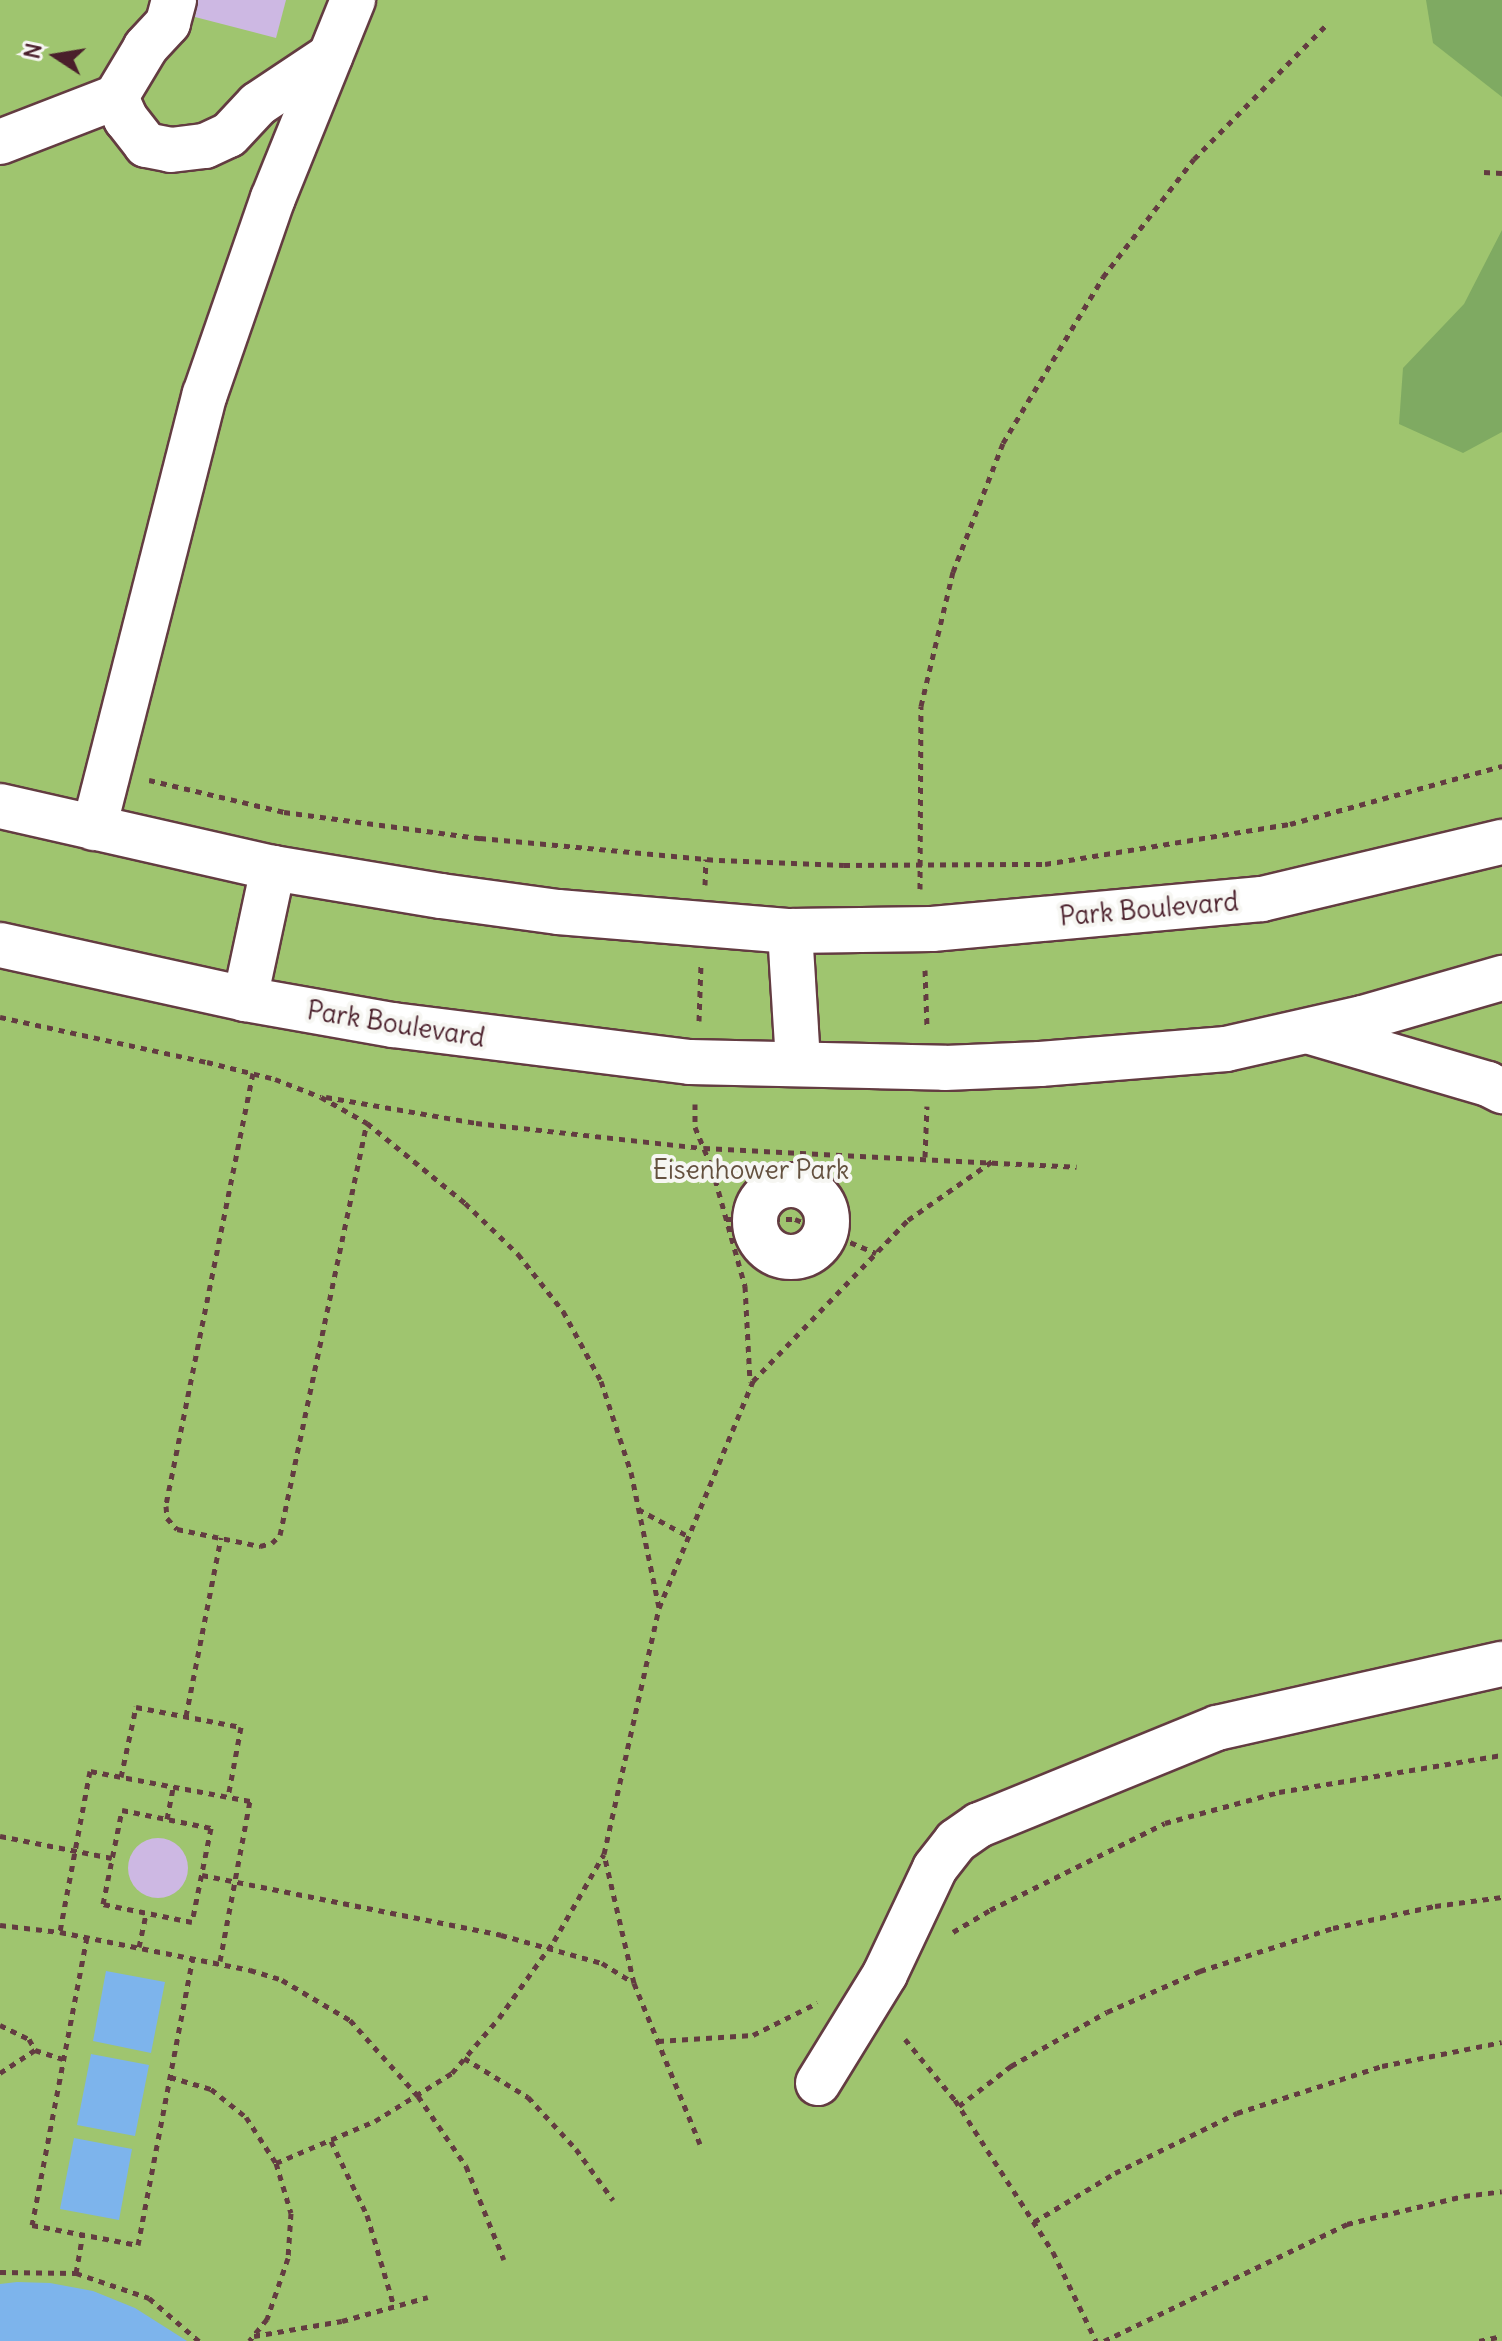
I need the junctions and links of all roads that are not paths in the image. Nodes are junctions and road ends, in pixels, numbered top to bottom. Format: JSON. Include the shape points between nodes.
{"nodes":[{"id":1,"x":174,"y":0,"type":"edge"},
{"id":2,"x":353,"y":0,"type":"edge"},
{"id":3,"x":330,"y":56,"type":"junction"},
{"id":4,"x":116,"y":97,"type":"junction"},
{"id":5,"x":0,"y":142,"type":"edge"},
{"id":6,"x":3,"y":817,"type":"edge"},
{"id":7,"x":94,"y":828,"type":"junction"},
{"id":8,"x":1502,"y":842,"type":"edge"},
{"id":9,"x":273,"y":868,"type":"junction"},
{"id":10,"x":790,"y":931,"type":"junction"},
{"id":11,"x":0,"y":945,"type":"edge"},
{"id":12,"x":1502,"y":978,"type":"edge"},
{"id":13,"x":245,"y":999,"type":"junction"},
{"id":14,"x":1305,"y":1031,"type":"junction"},
{"id":15,"x":798,"y":1063,"type":"junction"},
{"id":16,"x":1502,"y":1091,"type":"edge"},
{"id":17,"x":741,"y":1218,"type":"road end"},
{"id":18,"x":825,"y":1231,"type":"road end"},
{"id":19,"x":1502,"y":1664,"type":"edge"},
{"id":20,"x":818,"y":2083,"type":"dead end"}],
"edges":[{"from":1,"to":4,"type":"street","via":[[168,23],[146,47]]},
{"from":2,"to":3,"type":"street"},
{"from":3,"to":4,"type":"street","via":[[258,104],[229,135],[205,146],[171,150],[146,145]]},
{"from":3,"to":7,"type":"street","via":[[273,198],[205,394]]},
{"from":4,"to":5,"type":"street"},
{"from":6,"to":7,"type":"street","name":"Park Boulevard"},
{"from":7,"to":9,"type":"street","name":"Park Boulevard"},
{"from":8,"to":10,"type":"street","name":"Park Boulevard","via":[[1262,899],[924,930]]},
{"from":9,"to":10,"type":"street","name":"Park Boulevard","via":[[558,912]]},
{"from":9,"to":13,"type":"street"},
{"from":10,"to":15,"type":"street"},
{"from":11,"to":13,"type":"street","name":"Park Boulevard"},
{"from":12,"to":14,"type":"street","name":"Park Boulevard"},
{"from":13,"to":15,"type":"street","name":"Park Boulevard","via":[[620,1055]]},
{"from":14,"to":15,"type":"street","name":"Park Boulevard","via":[[1226,1049],[1040,1064]]},
{"from":14,"to":16,"type":"street"},
{"from":17,"to":18,"type":"street","via":[[771,1191],[794,1185],[806,1188],[823,1204]]},
{"from":19,"to":20,"type":"street","via":[[1217,1728],[979,1825],[956,1841],[935,1868],[885,1974]]}]}
